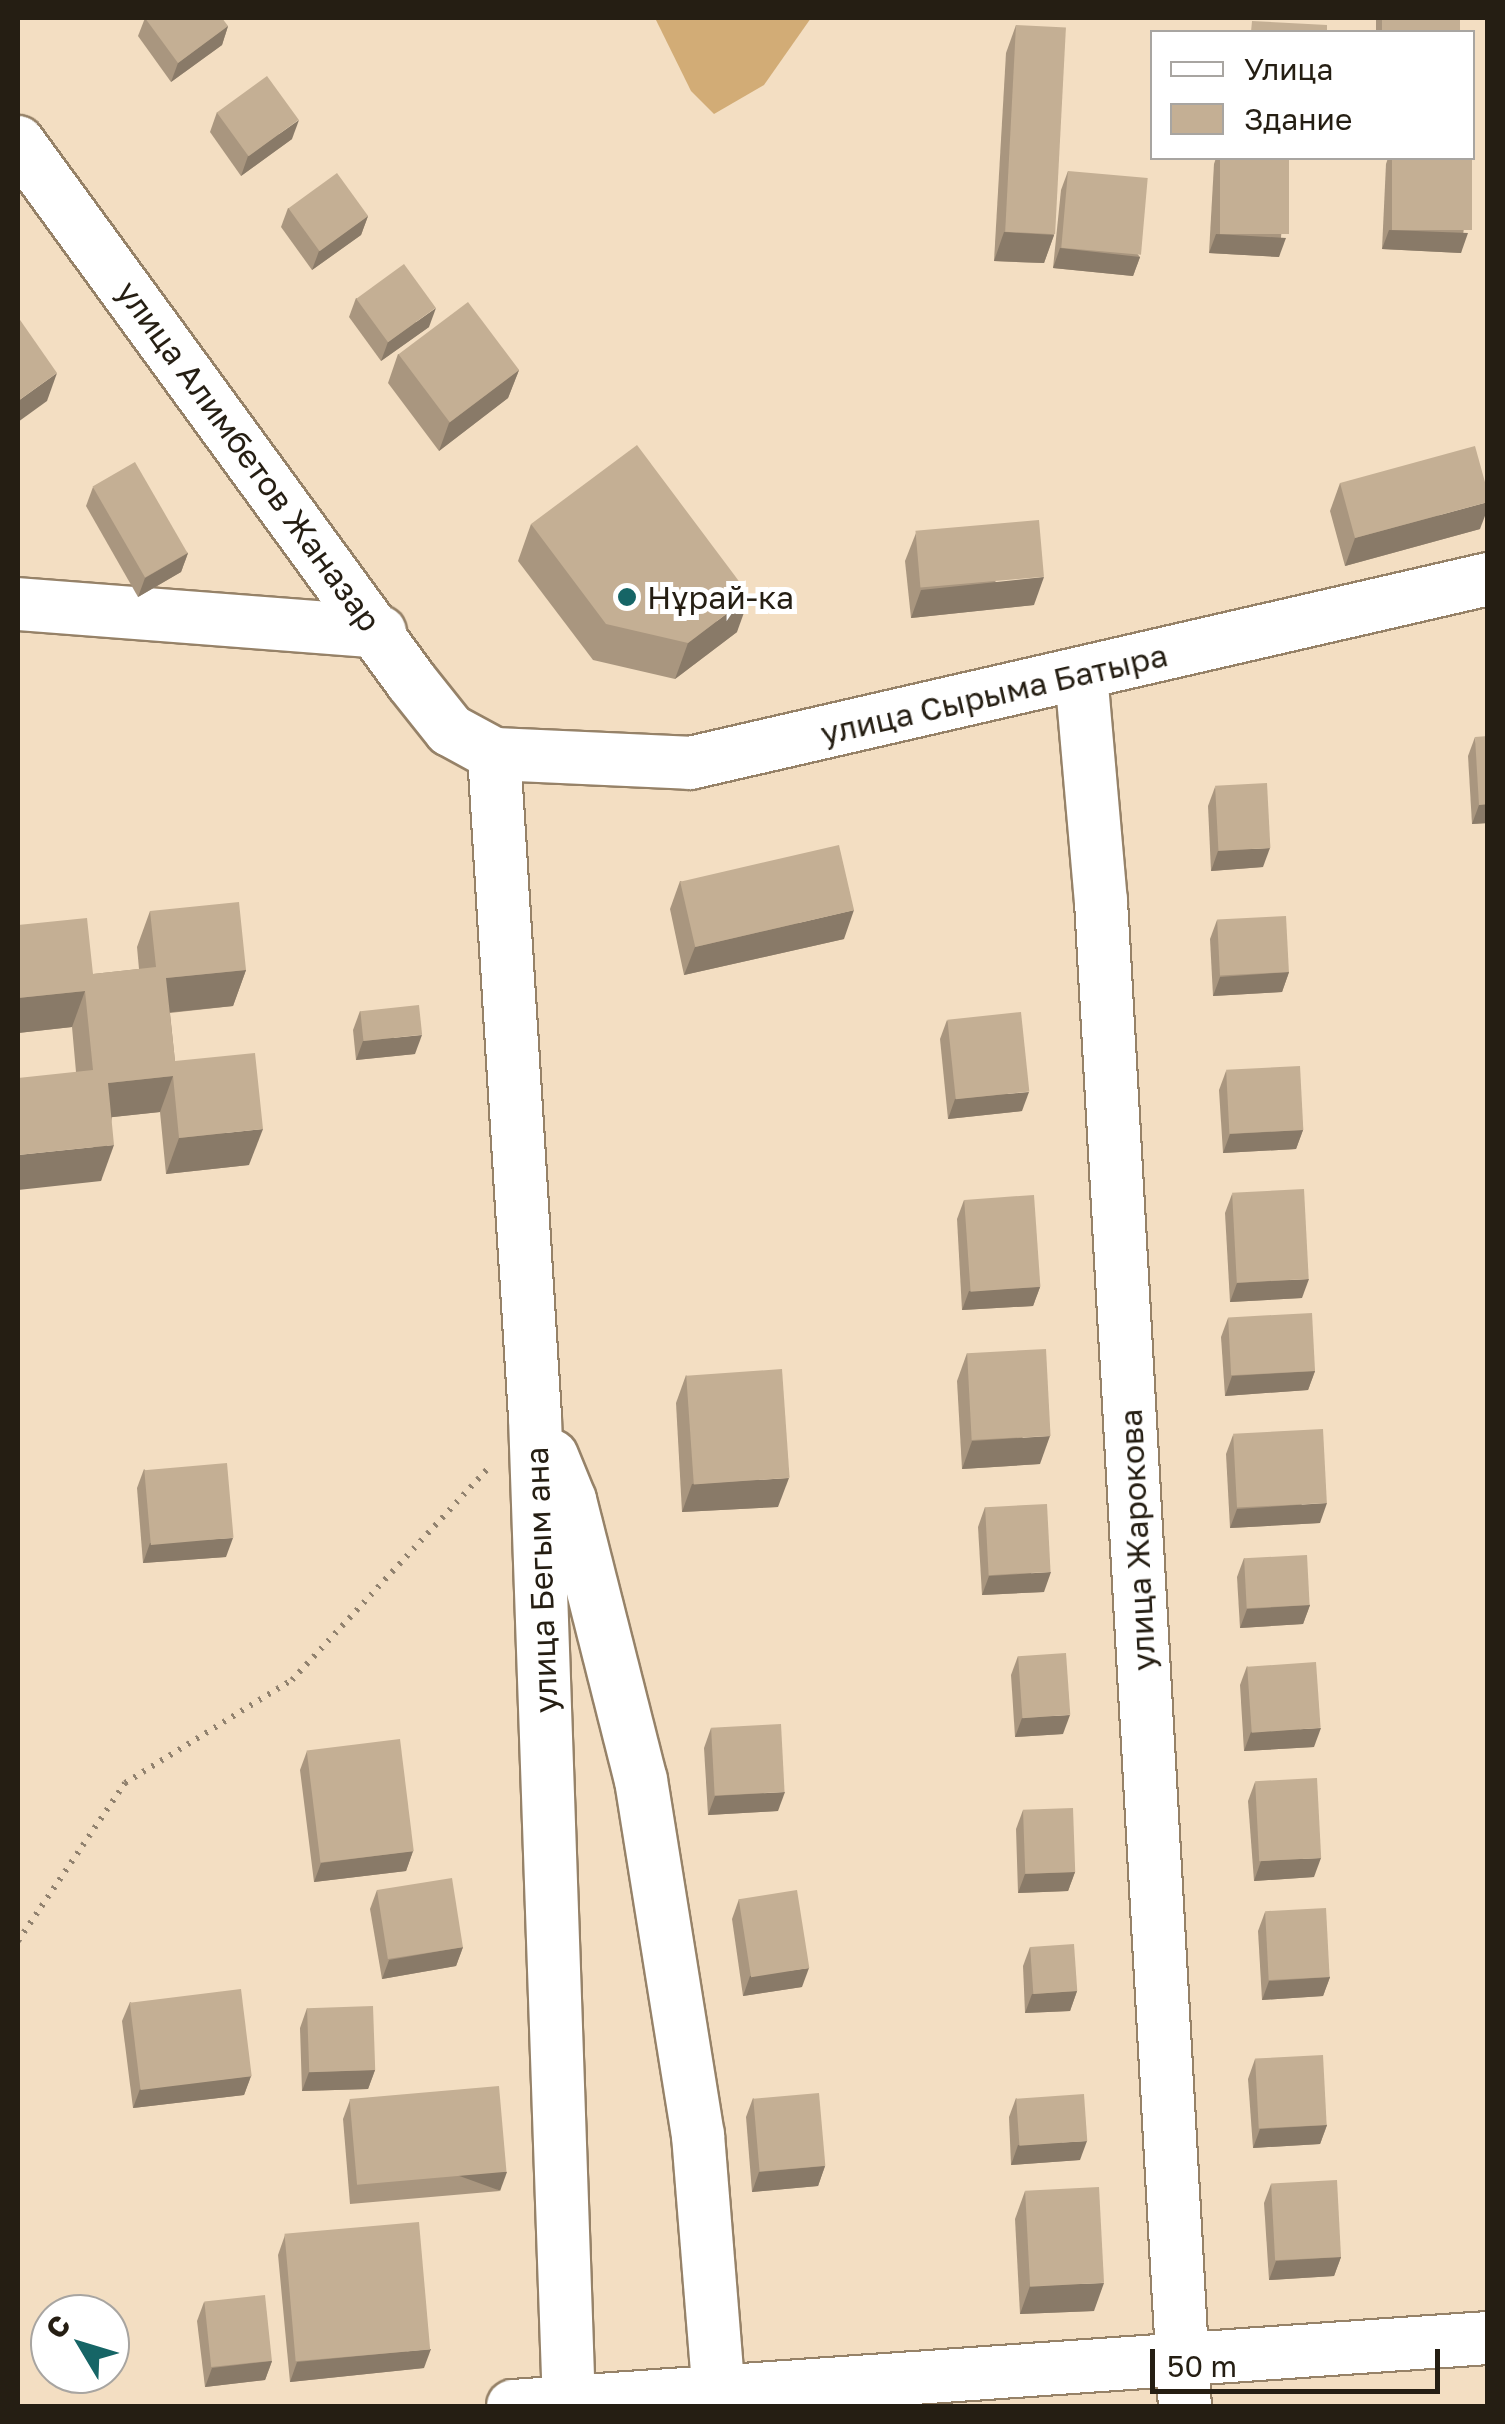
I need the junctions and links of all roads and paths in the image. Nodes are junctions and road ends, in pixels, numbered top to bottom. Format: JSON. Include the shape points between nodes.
{"nodes":[{"id":1,"x":18,"y":142,"type":"edge"},
{"id":2,"x":1488,"y":579,"type":"edge"},
{"id":3,"x":18,"y":604,"type":"edge"},
{"id":4,"x":380,"y":632,"type":"junction"},
{"id":5,"x":1082,"y":674,"type":"junction"},
{"id":6,"x":494,"y":754,"type":"junction"},
{"id":7,"x":535,"y":1418,"type":"junction"},
{"id":8,"x":18,"y":1941,"type":"edge"},
{"id":9,"x":1488,"y":2338,"type":"edge"},
{"id":10,"x":1183,"y":2382,"type":"edge"},
{"id":11,"x":719,"y":2399,"type":"edge"},
{"id":12,"x":568,"y":2404,"type":"edge"},
{"id":13,"x":513,"y":2406,"type":"edge"}],
"edges":[{"from":1,"to":4,"type":"street","name":"улица Алимбетов Жаназар"},
{"from":2,"to":5,"type":"street","name":"улица Сырыма Батыра"},
{"from":3,"to":4,"type":"street"},
{"from":4,"to":6,"type":"street","name":"улица Алимбетов Жаназар","via":[[450,730]]},
{"from":5,"to":6,"type":"street","name":"улица Сырыма Батыра","via":[[690,763]]},
{"from":5,"to":10,"type":"street","name":"улица Жарокова","via":[[1101,901]]},
{"from":6,"to":7,"type":"street","name":"улица Бегым ана"},
{"from":7,"to":8,"type":"path","via":[[292,1680],[125,1783]]},
{"from":7,"to":11,"type":"street","via":[[570,1500],[642,1780],[698,2135]]},
{"from":7,"to":12,"type":"street","name":"улица Бегым ана"},
{"from":9,"to":10,"type":"street"},
{"from":10,"to":11,"type":"street"},
{"from":11,"to":12,"type":"street"},
{"from":12,"to":13,"type":"street"}]}
